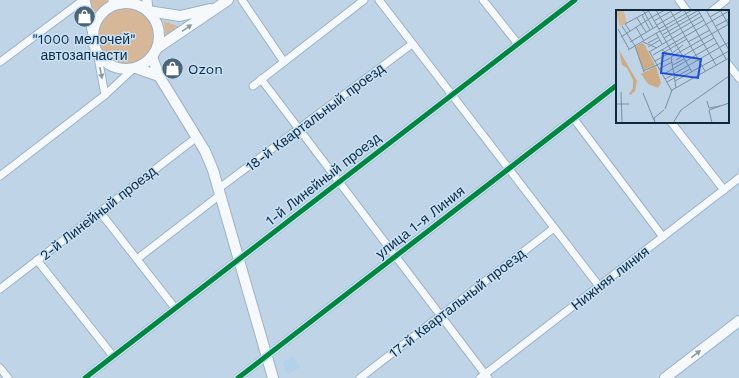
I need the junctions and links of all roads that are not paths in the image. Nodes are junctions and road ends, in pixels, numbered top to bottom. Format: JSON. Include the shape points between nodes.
{"nodes":[{"id":1,"x":147,"y":0,"type":"edge"},
{"id":2,"x":228,"y":0,"type":"edge"},
{"id":3,"x":242,"y":0,"type":"edge"},
{"id":4,"x":364,"y":0,"type":"edge"},
{"id":5,"x":379,"y":0,"type":"edge"},
{"id":6,"x":483,"y":0,"type":"edge"},
{"id":7,"x":576,"y":0,"type":"edge"},
{"id":8,"x":679,"y":0,"type":"edge"},
{"id":9,"x":726,"y":0,"type":"edge"},
{"id":10,"x":86,"y":1,"type":"edge"},
{"id":11,"x":120,"y":1,"type":"edge"},
{"id":12,"x":216,"y":8,"type":"junction"},
{"id":13,"x":686,"y":10,"type":"edge"},
{"id":14,"x":713,"y":10,"type":"edge"},
{"id":15,"x":148,"y":11,"type":"junction"},
{"id":16,"x":93,"y":34,"type":"junction"},
{"id":17,"x":412,"y":44,"type":"junction"},
{"id":18,"x":518,"y":44,"type":"junction"},
{"id":19,"x":158,"y":48,"type":"junction"},
{"id":20,"x":97,"y":52,"type":"junction"},
{"id":21,"x":152,"y":57,"type":"junction"},
{"id":22,"x":0,"y":62,"type":"edge"},
{"id":23,"x":284,"y":62,"type":"junction"},
{"id":24,"x":729,"y":65,"type":"edge"},
{"id":25,"x":134,"y":68,"type":"junction"},
{"id":26,"x":159,"y":76,"type":"junction"},
{"id":27,"x":739,"y":78,"type":"edge"},
{"id":28,"x":261,"y":80,"type":"junction"},
{"id":29,"x":253,"y":86,"type":"dead end"},
{"id":30,"x":616,"y":86,"type":"edge"},
{"id":31,"x":106,"y":95,"type":"junction"},
{"id":32,"x":452,"y":95,"type":"junction"},
{"id":33,"x":574,"y":119,"type":"junction"},
{"id":34,"x":672,"y":123,"type":"edge"},
{"id":35,"x":299,"y":129,"type":"junction"},
{"id":36,"x":197,"y":137,"type":"junction"},
{"id":37,"x":508,"y":168,"type":"junction"},
{"id":38,"x":0,"y":176,"type":"edge"},
{"id":39,"x":739,"y":178,"type":"edge"},
{"id":40,"x":340,"y":182,"type":"junction"},
{"id":41,"x":724,"y":190,"type":"junction"},
{"id":42,"x":219,"y":192,"type":"junction"},
{"id":43,"x":100,"y":212,"type":"junction"},
{"id":44,"x":554,"y":228,"type":"junction"},
{"id":45,"x":663,"y":237,"type":"junction"},
{"id":46,"x":396,"y":256,"type":"junction"},
{"id":47,"x":137,"y":259,"type":"junction"},
{"id":48,"x":239,"y":259,"type":"junction"},
{"id":49,"x":37,"y":260,"type":"junction"},
{"id":50,"x":599,"y":286,"type":"junction"},
{"id":51,"x":0,"y":289,"type":"edge"},
{"id":52,"x":175,"y":308,"type":"junction"},
{"id":53,"x":441,"y":316,"type":"junction"},
{"id":54,"x":739,"y":321,"type":"edge"},
{"id":55,"x":113,"y":356,"type":"junction"},
{"id":56,"x":267,"y":356,"type":"junction"},
{"id":57,"x":0,"y":368,"type":"edge"},
{"id":58,"x":485,"y":377,"type":"edge"},
{"id":59,"x":8,"y":378,"type":"edge"},
{"id":60,"x":85,"y":378,"type":"edge"},
{"id":61,"x":238,"y":378,"type":"edge"},
{"id":62,"x":273,"y":378,"type":"edge"},
{"id":63,"x":360,"y":378,"type":"edge"},
{"id":64,"x":665,"y":378,"type":"edge"}],
"edges":[{"from":1,"to":15,"type":"street"},
{"from":2,"to":12,"type":"main road"},
{"from":3,"to":23,"type":"street"},
{"from":4,"to":23,"type":"street"},
{"from":5,"to":17,"type":"street"},
{"from":6,"to":18,"type":"street"},
{"from":7,"to":18,"type":"street","name":"1-й Линейный проезд"},
{"from":8,"to":13,"type":"street"},
{"from":9,"to":14,"type":"street"},
{"from":10,"to":16,"type":"street"},
{"from":10,"to":22,"type":"street","via":[[82,0]]},
{"from":11,"to":15,"type":"main road"},
{"from":11,"to":16,"type":"main road","via":[[102,14]]},
{"from":12,"to":15,"type":"main road","via":[[180,16]]},
{"from":19,"to":12,"type":"main road","one_way":true},
{"from":15,"to":19,"type":"main road","via":[[159,29]]},
{"from":16,"to":20,"type":"main road"},
{"from":17,"to":32,"type":"street"},
{"from":17,"to":35,"type":"street","name":"18-й Квартальный проезд"},
{"from":18,"to":32,"type":"street","name":"1-й Линейный проезд"},
{"from":19,"to":21,"type":"main road"},
{"from":20,"to":25,"type":"main road","via":[[110,65],[123,69]]},
{"from":20,"to":31,"type":"street","one_way":true},
{"from":21,"to":25,"type":"main road","via":[[145,64]]},
{"from":21,"to":26,"type":"main road"},
{"from":23,"to":28,"type":"street"},
{"from":24,"to":27,"type":"street"},
{"from":25,"to":26,"type":"main road"},
{"from":25,"to":31,"type":"street"},
{"from":26,"to":36,"type":"main road"},
{"from":28,"to":29,"type":"street"},
{"from":28,"to":35,"type":"street"},
{"from":30,"to":33,"type":"street","name":"улица 1-я Линия"},
{"from":31,"to":38,"type":"street"},
{"from":32,"to":37,"type":"street"},
{"from":32,"to":40,"type":"street","name":"1-й Линейный проезд"},
{"from":33,"to":37,"type":"street","name":"улица 1-я Линия"},
{"from":33,"to":45,"type":"street"},
{"from":34,"to":41,"type":"street"},
{"from":35,"to":40,"type":"street"},
{"from":35,"to":42,"type":"street","name":"18-й Квартальный проезд"},
{"from":36,"to":42,"type":"main road","via":[[205,151]]},
{"from":36,"to":43,"type":"street","name":"2-й Линейный проезд"},
{"from":37,"to":44,"type":"street"},
{"from":37,"to":46,"type":"street","name":"улица 1-я Линия"},
{"from":39,"to":41,"type":"street","name":"Нижняя линия"},
{"from":40,"to":46,"type":"street"},
{"from":40,"to":48,"type":"street","name":"1-й Линейный проезд"},
{"from":41,"to":45,"type":"street","name":"Нижняя линия"},
{"from":42,"to":47,"type":"street","name":"18-й Квартальный проезд"},
{"from":42,"to":48,"type":"main road"},
{"from":43,"to":47,"type":"street"},
{"from":43,"to":49,"type":"street","name":"2-й Линейный проезд"},
{"from":44,"to":50,"type":"street"},
{"from":44,"to":53,"type":"street","name":"17-й Квартальный проезд"},
{"from":45,"to":50,"type":"street","name":"Нижняя линия"},
{"from":46,"to":53,"type":"street"},
{"from":46,"to":56,"type":"street","name":"улица 1-я Линия"},
{"from":47,"to":52,"type":"street"},
{"from":48,"to":52,"type":"street","name":"1-й Линейный проезд"},
{"from":48,"to":56,"type":"main road"},
{"from":49,"to":51,"type":"street","name":"2-й Линейный проезд"},
{"from":49,"to":55,"type":"street"},
{"from":50,"to":58,"type":"street","name":"Нижняя линия"},
{"from":52,"to":55,"type":"street","name":"1-й Линейный проезд"},
{"from":53,"to":58,"type":"street"},
{"from":53,"to":63,"type":"street","name":"17-й Квартальный проезд"},
{"from":64,"to":54,"type":"main road","one_way":true},
{"from":55,"to":60,"type":"street","name":"1-й Линейный проезд"},
{"from":56,"to":61,"type":"street","name":"улица 1-я Линия"},
{"from":56,"to":62,"type":"main road"},
{"from":57,"to":59,"type":"street"}]}
